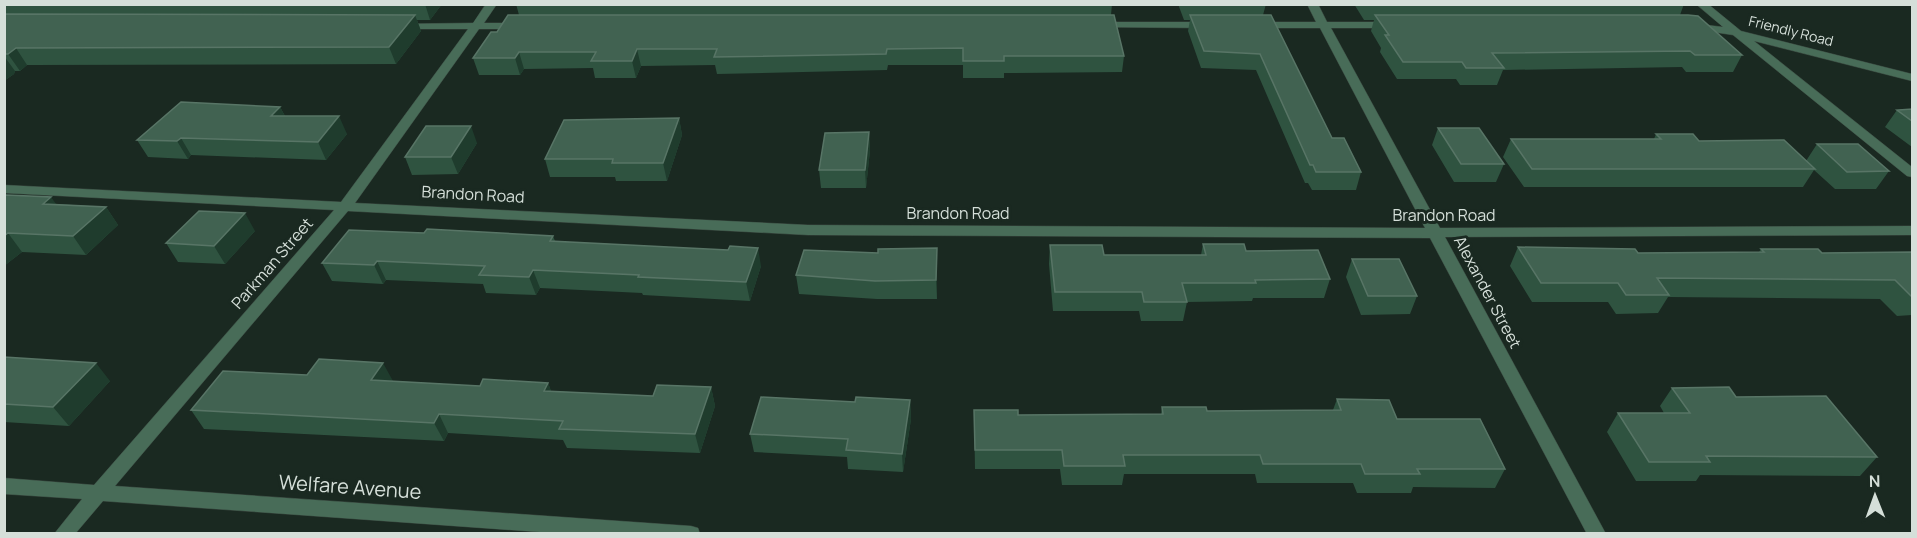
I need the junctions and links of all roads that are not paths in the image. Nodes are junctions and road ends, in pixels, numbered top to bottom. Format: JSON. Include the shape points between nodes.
{"nodes":[{"id":1,"x":492,"y":4,"type":"edge"},
{"id":2,"x":1312,"y":4,"type":"edge"},
{"id":3,"x":1701,"y":4,"type":"edge"},
{"id":4,"x":1085,"y":25,"type":"edge"},
{"id":5,"x":1216,"y":25,"type":"edge"},
{"id":6,"x":1240,"y":25,"type":"edge"},
{"id":7,"x":1323,"y":25,"type":"junction"},
{"id":8,"x":1407,"y":25,"type":"edge"},
{"id":9,"x":382,"y":26,"type":"edge"},
{"id":10,"x":477,"y":26,"type":"junction"},
{"id":11,"x":537,"y":26,"type":"edge"},
{"id":12,"x":1680,"y":26,"type":"edge"},
{"id":13,"x":1733,"y":32,"type":"junction"},
{"id":14,"x":1912,"y":77,"type":"edge"},
{"id":15,"x":1912,"y":173,"type":"edge"},
{"id":16,"x":4,"y":189,"type":"edge"},
{"id":17,"x":345,"y":206,"type":"junction"},
{"id":18,"x":1912,"y":231,"type":"edge"},
{"id":19,"x":1435,"y":233,"type":"junction"},
{"id":20,"x":4,"y":486,"type":"edge"},
{"id":21,"x":100,"y":492,"type":"junction"},
{"id":22,"x":63,"y":534,"type":"edge"},
{"id":23,"x":691,"y":534,"type":"edge"},
{"id":24,"x":1597,"y":534,"type":"edge"}],
"edges":[{"from":1,"to":10,"type":"street","name":"Parkman Street"},
{"from":2,"to":7,"type":"street","name":"Alexander Street"},
{"from":3,"to":13,"type":"street"},
{"from":4,"to":5,"type":"street"},
{"from":6,"to":7,"type":"street"},
{"from":7,"to":8,"type":"street"},
{"from":7,"to":19,"type":"street","name":"Alexander Street"},
{"from":9,"to":10,"type":"street"},
{"from":10,"to":11,"type":"street"},
{"from":10,"to":17,"type":"street","name":"Parkman Street"},
{"from":12,"to":13,"type":"street","name":"Friendly Road"},
{"from":13,"to":14,"type":"street","name":"Friendly Road"},
{"from":13,"to":15,"type":"street"},
{"from":16,"to":17,"type":"street","name":"Brandon Road"},
{"from":17,"to":19,"type":"street","name":"Brandon Road","via":[[808,230]]},
{"from":17,"to":21,"type":"street","name":"Parkman Street"},
{"from":18,"to":19,"type":"street","name":"Brandon Road"},
{"from":19,"to":24,"type":"street","name":"Alexander Street"},
{"from":20,"to":21,"type":"street","name":"Welfare Avenue"},
{"from":21,"to":22,"type":"street","name":"Parkman Street"},
{"from":21,"to":23,"type":"street","name":"Welfare Avenue"}]}
